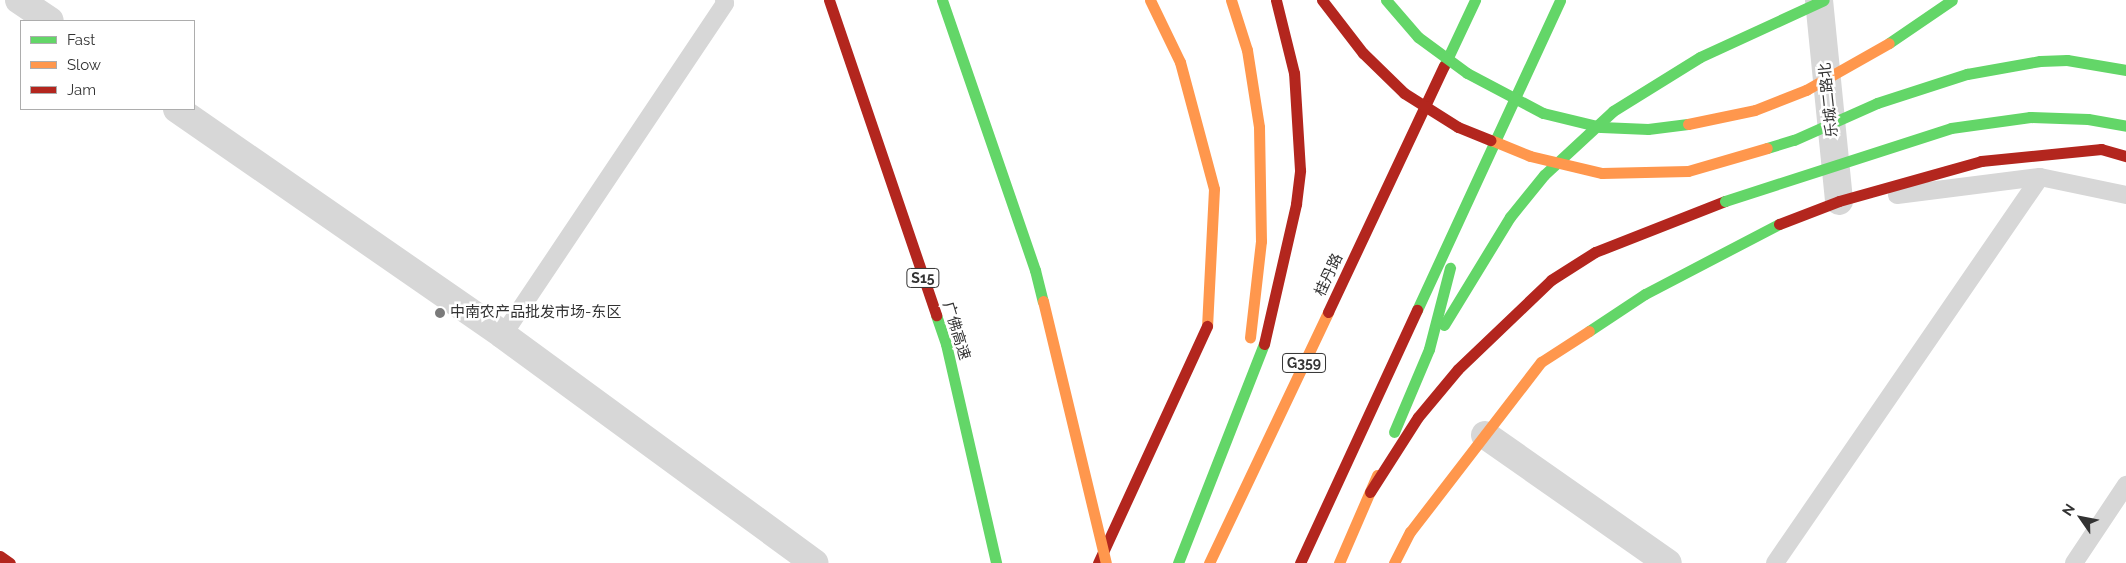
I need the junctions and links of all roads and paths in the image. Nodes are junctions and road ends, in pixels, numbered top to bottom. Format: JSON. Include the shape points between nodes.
{"nodes":[{"id":1,"x":19,"y":0,"type":"edge"},
{"id":2,"x":724,"y":0,"type":"edge"},
{"id":3,"x":829,"y":0,"type":"edge"},
{"id":4,"x":942,"y":0,"type":"edge"},
{"id":5,"x":1150,"y":0,"type":"edge"},
{"id":6,"x":1276,"y":0,"type":"edge"},
{"id":7,"x":1322,"y":0,"type":"edge"},
{"id":8,"x":1386,"y":0,"type":"edge"},
{"id":9,"x":1475,"y":0,"type":"edge"},
{"id":10,"x":1560,"y":0,"type":"edge"},
{"id":11,"x":1820,"y":0,"type":"edge"},
{"id":12,"x":1824,"y":0,"type":"edge"},
{"id":13,"x":1952,"y":0,"type":"edge"},
{"id":14,"x":1232,"y":3,"type":"edge"},
{"id":15,"x":49,"y":20,"type":"edge"},
{"id":16,"x":2126,"y":70,"type":"edge"},
{"id":17,"x":178,"y":110,"type":"edge"},
{"id":18,"x":2126,"y":126,"type":"edge"},
{"id":19,"x":2126,"y":156,"type":"edge"},
{"id":20,"x":2040,"y":176,"type":"junction"},
{"id":21,"x":2126,"y":195,"type":"edge"},
{"id":22,"x":1467,"y":201,"type":"junction"},
{"id":23,"x":1839,"y":201,"type":"junction"},
{"id":24,"x":503,"y":334,"type":"junction"},
{"id":25,"x":1247,"y":345,"type":"dead end"},
{"id":26,"x":1429,"y":349,"type":"junction"},
{"id":27,"x":1484,"y":435,"type":"junction"},
{"id":28,"x":1204,"y":463,"type":"dead end"},
{"id":29,"x":2126,"y":485,"type":"edge"},
{"id":30,"x":1370,"y":492,"type":"junction"},
{"id":31,"x":0,"y":556,"type":"edge"},
{"id":32,"x":10,"y":563,"type":"edge"},
{"id":33,"x":815,"y":563,"type":"edge"},
{"id":34,"x":996,"y":563,"type":"edge"},
{"id":35,"x":1098,"y":563,"type":"edge"},
{"id":36,"x":1106,"y":563,"type":"edge"},
{"id":37,"x":1167,"y":563,"type":"edge"},
{"id":38,"x":1178,"y":563,"type":"edge"},
{"id":39,"x":1209,"y":563,"type":"edge"},
{"id":40,"x":1300,"y":563,"type":"edge"},
{"id":41,"x":1339,"y":563,"type":"edge"},
{"id":42,"x":1394,"y":563,"type":"edge"},
{"id":43,"x":1668,"y":563,"type":"edge"},
{"id":44,"x":1776,"y":563,"type":"edge"},
{"id":45,"x":2074,"y":563,"type":"edge"}],
"edges":[{"from":1,"to":15,"type":"street"},
{"from":2,"to":24,"type":"lane"},
{"from":3,"to":34,"type":"main road","name":"广佛高速","number":"S15","via":[[946,344]]},
{"from":4,"to":36,"type":"main road","bridge":true,"via":[[1035,270]]},
{"from":5,"to":35,"type":"main road","via":[[1180,62],[1214,189],[1207,332]]},
{"from":6,"to":38,"type":"main road","via":[[1294,73],[1300,170],[1296,204],[1267,336]]},
{"from":7,"to":16,"type":"main road","bridge":true,"via":[[1364,53],[1404,93],[1458,128],[1530,156],[1602,173],[1688,171],[1794,140],[1877,103],[1967,74],[2040,61],[2067,60]]},
{"from":8,"to":13,"type":"main road","bridge":true,"via":[[1418,36],[1500,93],[1543,112],[1574,121],[1601,127],[1648,129],[1702,122],[1755,110],[1806,90],[1870,56]]},
{"from":9,"to":39,"type":"main road","name":"桂丹路","number":"G359","bridge":true},
{"from":10,"to":22,"type":"main road","bridge":true},
{"from":11,"to":23,"type":"street","name":"乐城二路北"},
{"from":12,"to":26,"type":"main road","bridge":true,"via":[[1700,57],[1612,110],[1544,175],[1510,217]]},
{"from":14,"to":25,"type":"main road","via":[[1247,50],[1259,127],[1262,184],[1253,327]]},
{"from":17,"to":24,"type":"street"},
{"from":18,"to":30,"type":"main road","bridge":true,"via":[[2088,119],[2030,117],[1951,128],[1725,201],[1595,252],[1551,280],[1458,369],[1418,417]]},
{"from":19,"to":23,"type":"main road","via":[[2101,149],[1981,161]]},
{"from":20,"to":21,"type":"lane"},
{"from":20,"to":23,"type":"lane"},
{"from":20,"to":44,"type":"lane"},
{"from":22,"to":26,"type":"main road"},
{"from":22,"to":40,"type":"main road"},
{"from":23,"to":27,"type":"main road","via":[[1741,242],[1645,294],[1541,362]]},
{"from":24,"to":33,"type":"street"},
{"from":26,"to":30,"type":"main road"},
{"from":27,"to":42,"type":"main road","via":[[1410,532]]},
{"from":27,"to":43,"type":"street"},
{"from":28,"to":37,"type":"main road"},
{"from":29,"to":45,"type":"lane"},
{"from":30,"to":41,"type":"main road"},
{"from":31,"to":32,"type":"main road"}]}
